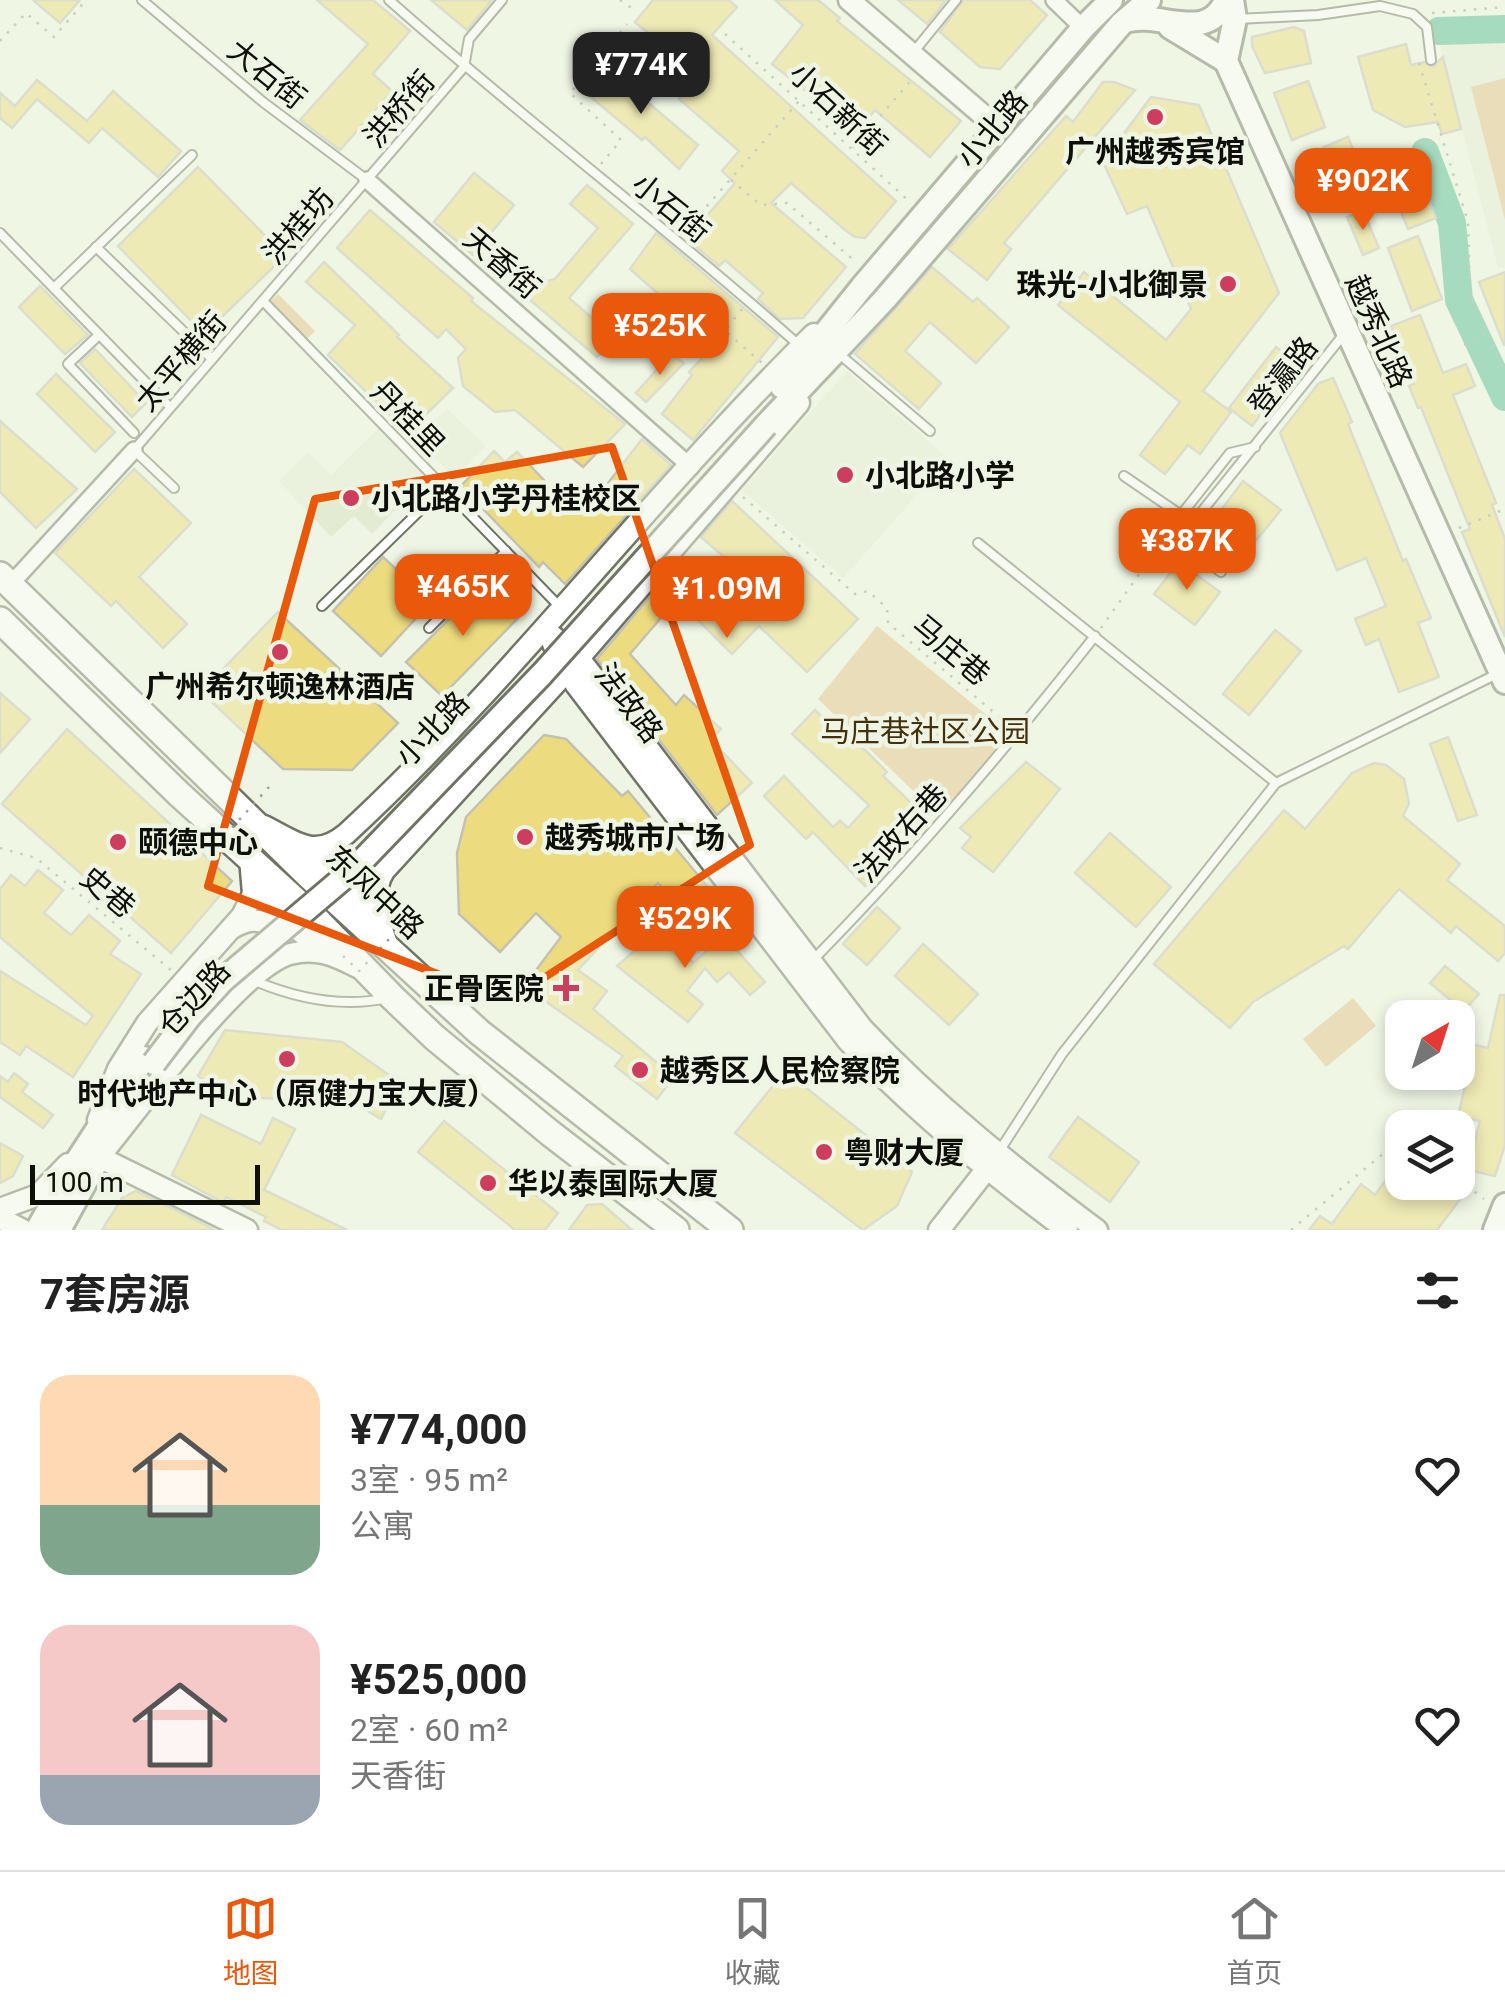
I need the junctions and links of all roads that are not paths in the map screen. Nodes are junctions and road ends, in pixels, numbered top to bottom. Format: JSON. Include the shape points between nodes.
{"nodes":[{"id":1,"x":142,"y":0,"type":"edge"},
{"id":2,"x":389,"y":0,"type":"edge"},
{"id":3,"x":502,"y":0,"type":"edge"},
{"id":4,"x":849,"y":0,"type":"edge"},
{"id":5,"x":956,"y":0,"type":"edge"},
{"id":6,"x":1054,"y":0,"type":"edge"},
{"id":7,"x":1111,"y":0,"type":"edge"},
{"id":8,"x":1233,"y":5,"type":"edge"},
{"id":9,"x":1151,"y":10,"type":"edge"},
{"id":10,"x":1083,"y":28,"type":"junction"},
{"id":11,"x":1430,"y":56,"type":"road end"},
{"id":12,"x":917,"y":61,"type":"junction"},
{"id":13,"x":1226,"y":61,"type":"junction"},
{"id":14,"x":464,"y":67,"type":"junction"},
{"id":15,"x":998,"y":128,"type":"junction"},
{"id":16,"x":192,"y":155,"type":"dead end"},
{"id":17,"x":367,"y":180,"type":"junction"},
{"id":18,"x":0,"y":233,"type":"edge"},
{"id":19,"x":96,"y":247,"type":"junction"},
{"id":20,"x":867,"y":281,"type":"junction"},
{"id":21,"x":54,"y":288,"type":"junction"},
{"id":22,"x":262,"y":301,"type":"junction"},
{"id":23,"x":1346,"y":332,"type":"junction"},
{"id":24,"x":99,"y":335,"type":"junction"},
{"id":25,"x":800,"y":347,"type":"junction"},
{"id":26,"x":841,"y":349,"type":"junction"},
{"id":27,"x":212,"y":359,"type":"junction"},
{"id":28,"x":166,"y":403,"type":"dead end"},
{"id":29,"x":759,"y":422,"type":"junction"},
{"id":30,"x":930,"y":431,"type":"dead end"},
{"id":31,"x":134,"y":442,"type":"junction"},
{"id":32,"x":1255,"y":447,"type":"junction"},
{"id":33,"x":691,"y":467,"type":"junction"},
{"id":34,"x":1124,"y":476,"type":"dead end"},
{"id":35,"x":174,"y":488,"type":"dead end"},
{"id":36,"x":444,"y":488,"type":"junction"},
{"id":37,"x":978,"y":543,"type":"dead end"},
{"id":38,"x":506,"y":551,"type":"junction"},
{"id":39,"x":1220,"y":572,"type":"dead end"},
{"id":40,"x":595,"y":574,"type":"junction"},
{"id":41,"x":5,"y":580,"type":"edge"},
{"id":42,"x":322,"y":606,"type":"dead end"},
{"id":43,"x":625,"y":606,"type":"junction"},
{"id":44,"x":563,"y":610,"type":"junction"},
{"id":45,"x":0,"y":620,"type":"edge"},
{"id":46,"x":429,"y":628,"type":"dead end"},
{"id":47,"x":544,"y":629,"type":"junction"},
{"id":48,"x":1095,"y":636,"type":"junction"},
{"id":49,"x":573,"y":665,"type":"junction"},
{"id":50,"x":1503,"y":677,"type":"edge"},
{"id":51,"x":1276,"y":783,"type":"junction"},
{"id":52,"x":253,"y":820,"type":"junction"},
{"id":53,"x":355,"y":825,"type":"junction"},
{"id":54,"x":250,"y":858,"type":"junction"},
{"id":55,"x":394,"y":858,"type":"junction"},
{"id":56,"x":232,"y":928,"type":"junction"},
{"id":57,"x":389,"y":949,"type":"junction"},
{"id":58,"x":811,"y":963,"type":"junction"},
{"id":59,"x":368,"y":972,"type":"junction"},
{"id":60,"x":258,"y":973,"type":"junction"},
{"id":61,"x":392,"y":997,"type":"junction"},
{"id":62,"x":149,"y":1060,"type":"joint"},
{"id":63,"x":95,"y":1147,"type":"junction"},
{"id":64,"x":992,"y":1163,"type":"junction"},
{"id":65,"x":0,"y":1209,"type":"edge"},
{"id":66,"x":0,"y":1218,"type":"edge"},
{"id":67,"x":22,"y":1230,"type":"edge"},
{"id":68,"x":37,"y":1230,"type":"edge"},
{"id":69,"x":59,"y":1230,"type":"edge"},
{"id":70,"x":247,"y":1230,"type":"edge"},
{"id":71,"x":676,"y":1230,"type":"edge"},
{"id":72,"x":730,"y":1230,"type":"edge"},
{"id":73,"x":939,"y":1230,"type":"edge"},
{"id":74,"x":1066,"y":1230,"type":"edge"},
{"id":75,"x":1096,"y":1230,"type":"edge"}],
"edges":[{"from":1,"to":17,"type":"lane","name":"大石街"},
{"from":2,"to":14,"type":"lane","name":"小石街"},
{"from":3,"to":14,"type":"lane","name":"洪桥街","via":[[469,38]]},
{"from":4,"to":12,"type":"street"},
{"from":5,"to":12,"type":"lane"},
{"from":6,"to":10,"type":"street"},
{"from":7,"to":10,"type":"main road","name":"小北路"},
{"from":8,"to":9,"type":"main road","via":[[1201,24]]},
{"from":8,"to":11,"type":"lane","via":[[1262,20],[1380,6],[1413,14],[1427,27]]},
{"from":8,"to":13,"type":"main road"},
{"from":9,"to":13,"type":"main road"},
{"from":9,"to":26,"type":"main road","name":"小北路","via":[[1122,22]]},
{"from":10,"to":15,"type":"main road","name":"小北路"},
{"from":12,"to":15,"type":"street"},
{"from":13,"to":23,"type":"main road","name":"越秀北路"},
{"from":14,"to":17,"type":"lane","name":"洪桥街"},
{"from":14,"to":25,"type":"lane","name":"小石街"},
{"from":15,"to":20,"type":"main road","name":"小北路"},
{"from":16,"to":19,"type":"lane"},
{"from":17,"to":22,"type":"lane","name":"洪桂坊"},
{"from":17,"to":33,"type":"street","name":"天香街"},
{"from":18,"to":21,"type":"lane"},
{"from":19,"to":21,"type":"lane"},
{"from":19,"to":27,"type":"lane"},
{"from":20,"to":25,"type":"street","name":"小北路"},
{"from":20,"to":29,"type":"main road","name":"小北路"},
{"from":21,"to":24,"type":"lane"},
{"from":22,"to":27,"type":"lane","name":"太平横街"},
{"from":22,"to":36,"type":"lane","name":"丹桂里"},
{"from":23,"to":32,"type":"lane","name":"登瀛路"},
{"from":23,"to":50,"type":"main road","name":"越秀北路"},
{"from":24,"to":28,"type":"lane"},
{"from":24,"to":31,"type":"lane","via":[[68,364]]},
{"from":25,"to":33,"type":"street","name":"小北路"},
{"from":26,"to":29,"type":"main road","name":"小北路"},
{"from":26,"to":30,"type":"lane"},
{"from":26,"to":43,"type":"street","name":"小北路"},
{"from":27,"to":31,"type":"lane","name":"太平横街"},
{"from":29,"to":62,"type":"main road","name":"小北路","via":[[341,864],[219,967],[183,1005]]},
{"from":31,"to":35,"type":"lane"},
{"from":31,"to":41,"type":"street"},
{"from":32,"to":34,"type":"lane","via":[[1230,453],[1181,515]]},
{"from":32,"to":39,"type":"lane","name":"登瀛路","via":[[1183,535]]},
{"from":33,"to":40,"type":"street","name":"小北路"},
{"from":36,"to":38,"type":"lane","name":"丹桂里"},
{"from":36,"to":42,"type":"lane"},
{"from":37,"to":48,"type":"lane"},
{"from":38,"to":44,"type":"lane","name":"丹桂里"},
{"from":38,"to":46,"type":"lane"},
{"from":40,"to":43,"type":"street","via":[[596,600]]},
{"from":40,"to":44,"type":"street","name":"小北路"},
{"from":41,"to":52,"type":"highway","name":"东风中路"},
{"from":43,"to":49,"type":"street","name":"小北路"},
{"from":44,"to":47,"type":"street","name":"小北路"},
{"from":45,"to":54,"type":"highway","name":"东风中路"},
{"from":47,"to":49,"type":"street","name":"法政路"},
{"from":47,"to":53,"type":"street","name":"小北路"},
{"from":48,"to":51,"type":"lane"},
{"from":48,"to":58,"type":"lane","name":"法政右巷","via":[[891,881]]},
{"from":49,"to":55,"type":"street","name":"小北路"},
{"from":49,"to":58,"type":"street","name":"法政路"},
{"from":49,"to":64,"type":"street","name":"法政路","via":[[848,1041],[891,1086]]},
{"from":50,"to":51,"type":"lane"},
{"from":51,"to":64,"type":"lane","via":[[1062,1054]]},
{"from":52,"to":53,"type":"street","name":"小北路","via":[[315,849],[332,845]]},
{"from":52,"to":57,"type":"highway","name":"东风中路"},
{"from":53,"to":55,"type":"street","via":[[356,846],[365,856]]},
{"from":54,"to":56,"type":"street","name":"仓边路","via":[[253,894]]},
{"from":54,"to":59,"type":"highway","name":"东风中路"},
{"from":55,"to":57,"type":"street","name":"小北路","via":[[380,879],[375,909]]},
{"from":56,"to":60,"type":"street","via":[[250,920],[271,927],[277,942]]},
{"from":56,"to":63,"type":"street","name":"仓边路","via":[[130,1047],[107,1092]]},
{"from":57,"to":72,"type":"highway","name":"东风中路","via":[[479,1032]]},
{"from":58,"to":64,"type":"street","name":"法政路","via":[[862,1028]]},
{"from":59,"to":60,"type":"street","name":"仓边路","via":[[323,951],[293,953]]},
{"from":59,"to":61,"type":"highway","name":"东风中路"},
{"from":60,"to":61,"type":"lane","via":[[309,999]]},
{"from":60,"to":63,"type":"street","name":"仓边路"},
{"from":61,"to":71,"type":"highway","name":"东风中路","via":[[504,1096]]},
{"from":62,"to":63,"type":"main road","name":"仓边路"},
{"from":63,"to":65,"type":"street","via":[[38,1194]]},
{"from":63,"to":68,"type":"main road","name":"仓边路"},
{"from":63,"to":69,"type":"main road","name":"仓边路"},
{"from":63,"to":70,"type":"street"},
{"from":64,"to":73,"type":"street"},
{"from":64,"to":74,"type":"street","name":"法政路"},
{"from":64,"to":75,"type":"street","name":"法政路"},
{"from":66,"to":67,"type":"street"}]}
